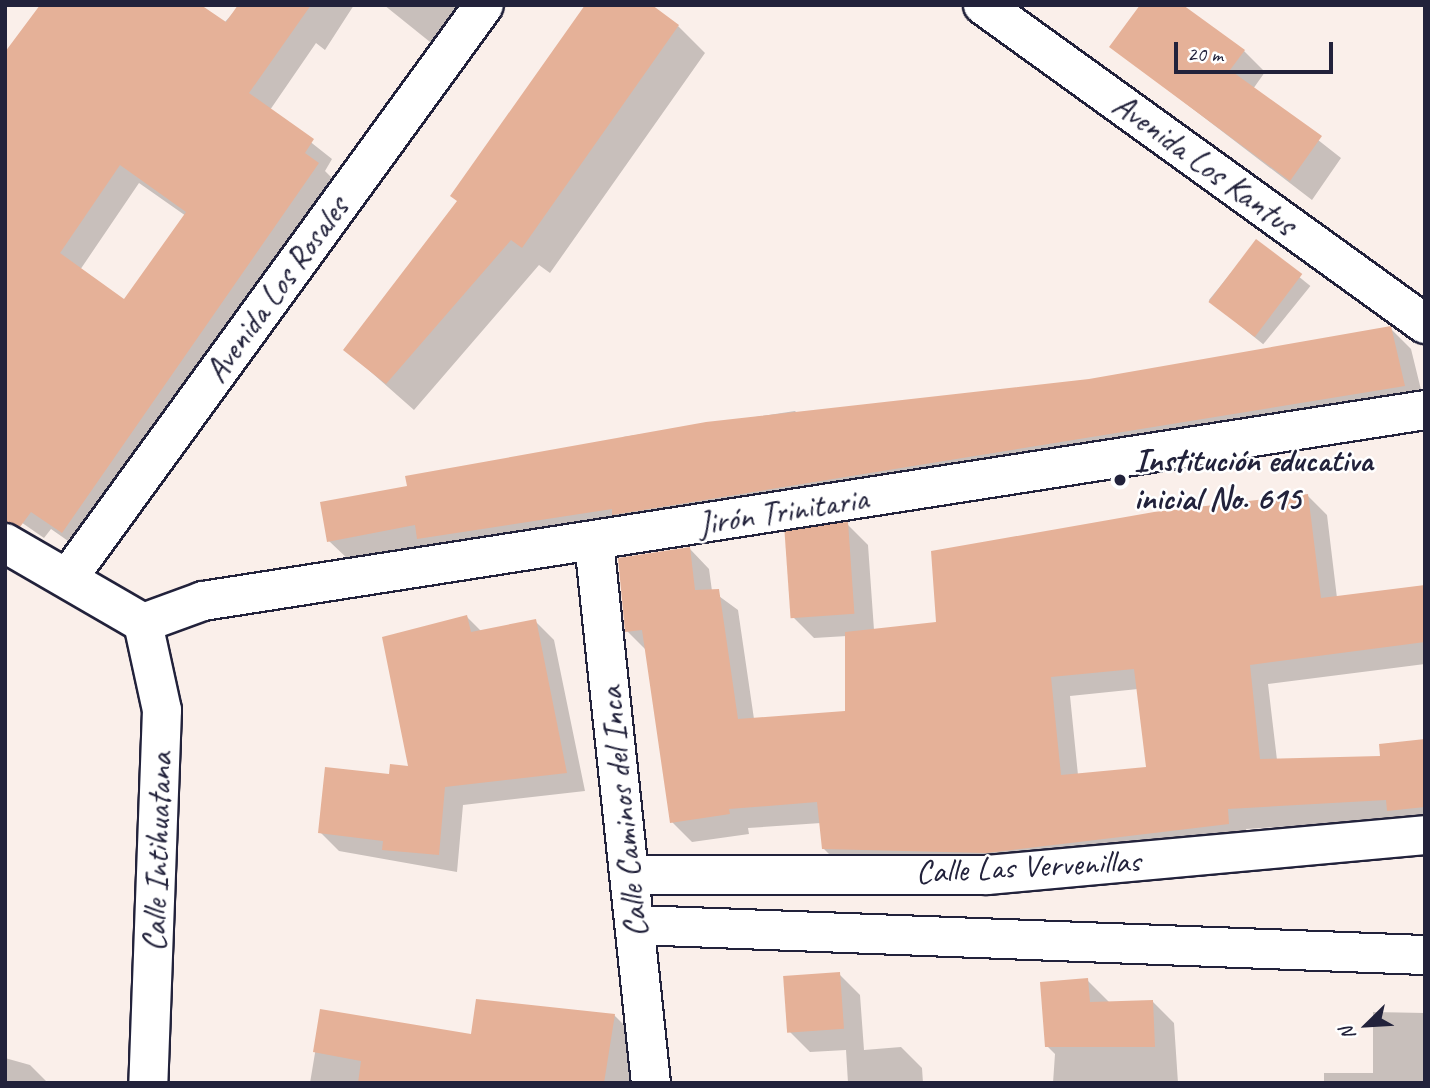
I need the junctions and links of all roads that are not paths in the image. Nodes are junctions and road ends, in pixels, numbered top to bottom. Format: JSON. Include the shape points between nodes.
{"nodes":[{"id":1,"x":484,"y":5,"type":"edge"},
{"id":2,"x":983,"y":5,"type":"edge"},
{"id":3,"x":1425,"y":324,"type":"edge"},
{"id":4,"x":1425,"y":410,"type":"edge"},
{"id":5,"x":594,"y":541,"type":"junction"},
{"id":6,"x":5,"y":543,"type":"edge"},
{"id":7,"x":70,"y":575,"type":"junction"},
{"id":8,"x":144,"y":623,"type":"junction"},
{"id":9,"x":1425,"y":835,"type":"edge"},
{"id":10,"x":630,"y":875,"type":"junction"},
{"id":11,"x":636,"y":925,"type":"junction"},
{"id":12,"x":1425,"y":955,"type":"edge"},
{"id":13,"x":148,"y":1083,"type":"edge"},
{"id":14,"x":651,"y":1083,"type":"edge"}],
"edges":[{"from":1,"to":7,"type":"street","name":"Avenida Los Rosales"},
{"from":2,"to":3,"type":"street","name":"Avenida Los Kantus"},
{"from":4,"to":5,"type":"street","name":"Jirón Trinitaria"},
{"from":5,"to":8,"type":"street","name":"Jirón Trinitaria","via":[[203,601]]},
{"from":5,"to":10,"type":"street","name":"Calle Caminos del Inca"},
{"from":6,"to":7,"type":"street"},
{"from":7,"to":8,"type":"street"},
{"from":8,"to":13,"type":"street","name":"Calle Intihuatana","via":[[162,710]]},
{"from":9,"to":10,"type":"street","name":"Calle Las Vervenillas","via":[[987,875]]},
{"from":10,"to":11,"type":"street","name":"Calle Caminos del Inca"},
{"from":11,"to":12,"type":"street","name":"Calle Las Vervenillas"},
{"from":11,"to":14,"type":"street","name":"Calle Caminos del Inca"}]}
